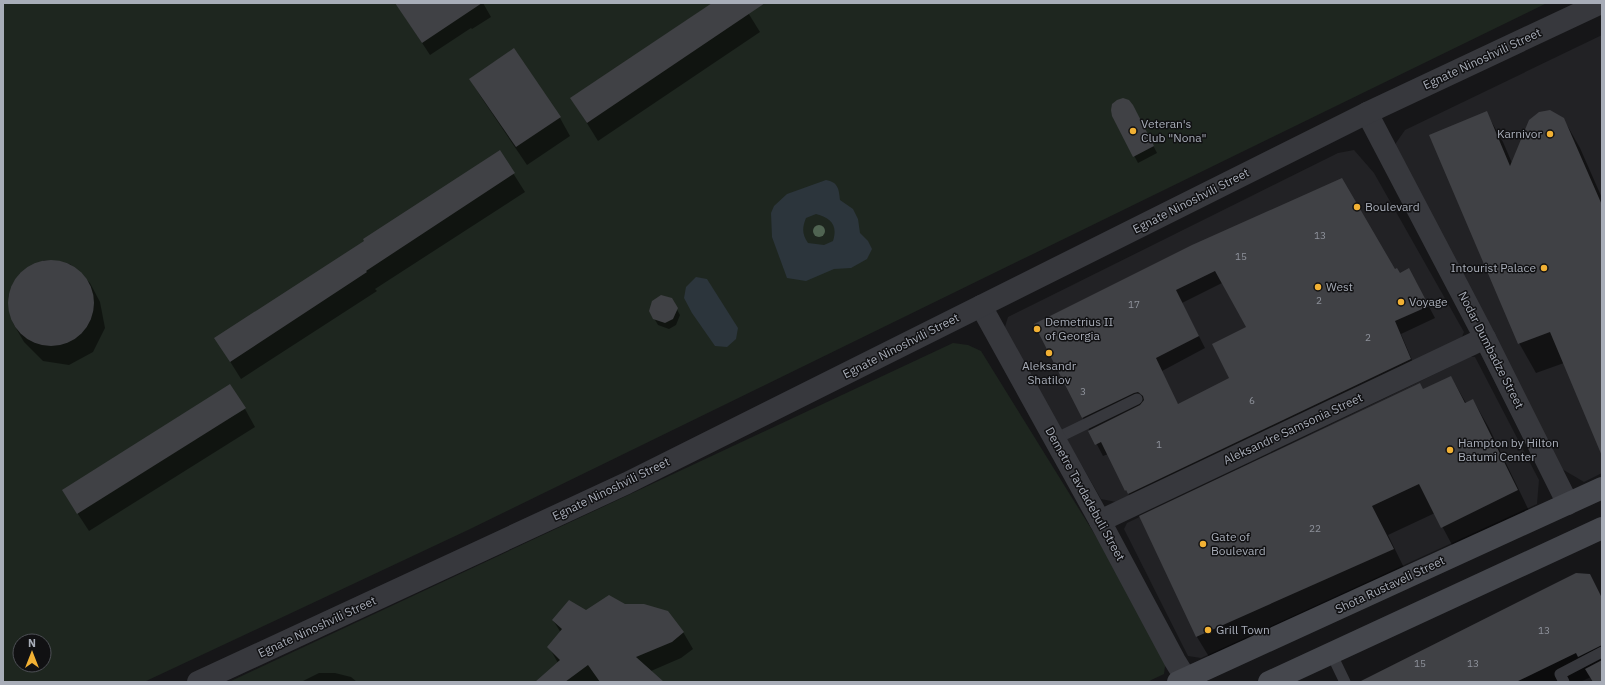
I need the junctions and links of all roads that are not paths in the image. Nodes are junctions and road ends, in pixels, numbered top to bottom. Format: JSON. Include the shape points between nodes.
{"nodes":[{"id":1,"x":1601,"y":3,"type":"edge"},
{"id":2,"x":1367,"y":114,"type":"junction"},
{"id":3,"x":981,"y":306,"type":"junction"},
{"id":4,"x":1485,"y":338,"type":"junction"},
{"id":5,"x":1137,"y":399,"type":"dead end"},
{"id":6,"x":1055,"y":439,"type":"junction"},
{"id":7,"x":1602,"y":488,"type":"edge"},
{"id":8,"x":1568,"y":504,"type":"junction"},
{"id":9,"x":1100,"y":521,"type":"junction"},
{"id":10,"x":1601,"y":531,"type":"edge"},
{"id":11,"x":1602,"y":652,"type":"edge"},
{"id":12,"x":1331,"y":653,"type":"junction"},
{"id":13,"x":1184,"y":681,"type":"edge"},
{"id":14,"x":198,"y":682,"type":"edge"},
{"id":15,"x":1269,"y":682,"type":"edge"},
{"id":16,"x":1345,"y":682,"type":"edge"},
{"id":17,"x":1564,"y":682,"type":"edge"}],
"edges":[{"from":1,"to":2,"type":"street","name":"Egnate Ninoshvili Street"},
{"from":2,"to":3,"type":"street","name":"Egnate Ninoshvili Street"},
{"from":2,"to":4,"type":"street","name":"Nodar Dumbadze Street"},
{"from":3,"to":6,"type":"street","name":"Demetre Tavdadebuli Street"},
{"from":3,"to":14,"type":"street","name":"Egnate Ninoshvili Street","via":[[627,483]]},
{"from":4,"to":8,"type":"street","name":"Nodar Dumbadze Street"},
{"from":4,"to":9,"type":"street","name":"Aleksandre Samsonia Street"},
{"from":5,"to":6,"type":"lane"},
{"from":6,"to":9,"type":"street","name":"Demetre Tavdadebuli Street"},
{"from":7,"to":8,"type":"main road","name":"Shota Rustaveli Street"},
{"from":8,"to":13,"type":"main road","name":"Shota Rustaveli Street"},
{"from":9,"to":13,"type":"street","name":"Demetre Tavdadebuli Street"},
{"from":10,"to":12,"type":"main road"},
{"from":11,"to":17,"type":"lane","via":[[1560,674]]},
{"from":12,"to":15,"type":"main road"},
{"from":12,"to":16,"type":"lane"}]}
